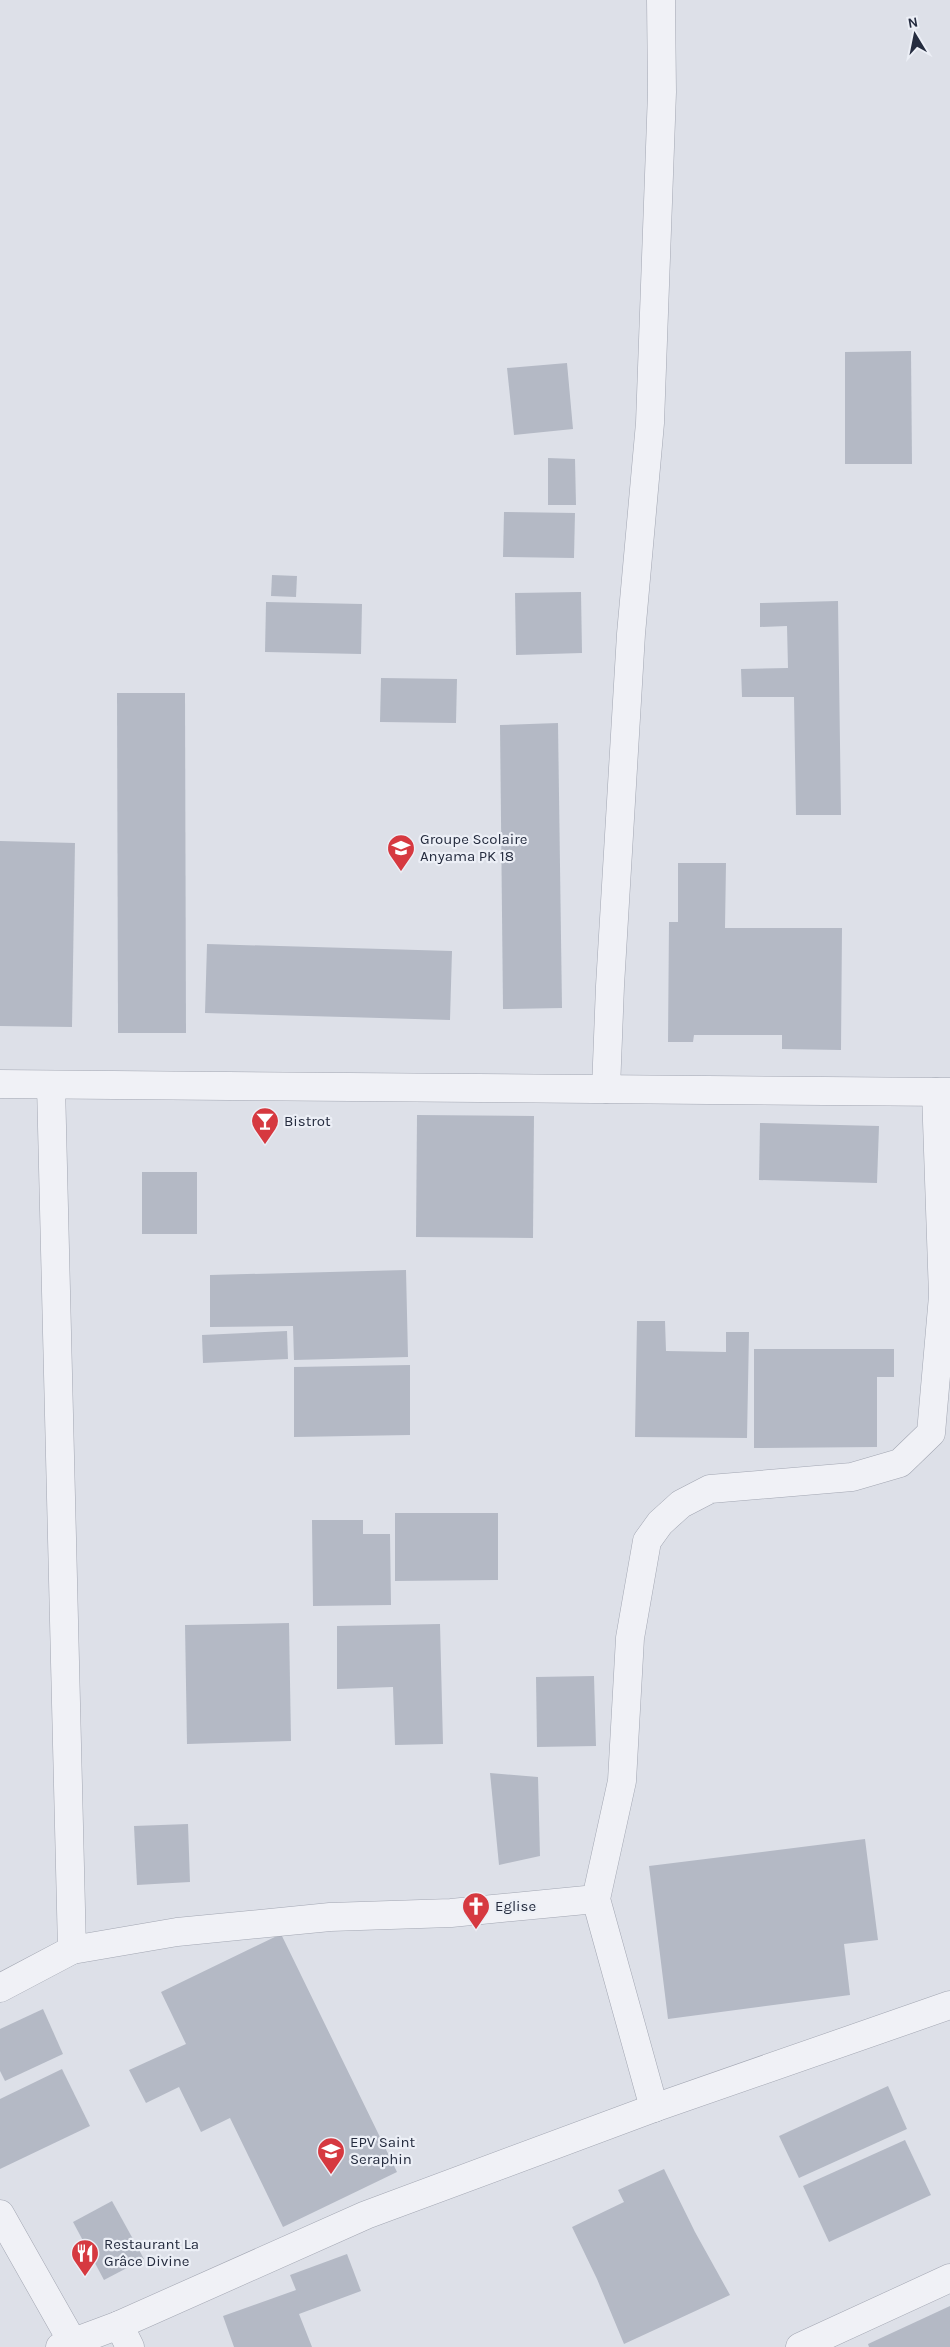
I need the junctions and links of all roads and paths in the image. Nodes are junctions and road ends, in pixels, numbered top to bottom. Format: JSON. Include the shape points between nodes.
{"nodes":[{"id":1,"x":661,"y":0,"type":"edge"},
{"id":2,"x":0,"y":1084,"type":"edge"},
{"id":3,"x":51,"y":1085,"type":"junction"},
{"id":4,"x":606,"y":1089,"type":"junction"},
{"id":5,"x":943,"y":1092,"type":"edge"},
{"id":6,"x":596,"y":1899,"type":"junction"},
{"id":7,"x":72,"y":1950,"type":"junction"},
{"id":8,"x":0,"y":1988,"type":"edge"},
{"id":9,"x":950,"y":2005,"type":"edge"},
{"id":10,"x":654,"y":2108,"type":"junction"},
{"id":11,"x":0,"y":2214,"type":"edge"},
{"id":12,"x":950,"y":2278,"type":"edge"},
{"id":13,"x":125,"y":2336,"type":"edge"},
{"id":14,"x":67,"y":2345,"type":"edge"},
{"id":15,"x":800,"y":2347,"type":"edge"}],
"edges":[{"from":1,"to":4,"type":"street","via":[[662,92],[650,424],[631,634]]},
{"from":2,"to":3,"type":"street"},
{"from":3,"to":4,"type":"street"},
{"from":3,"to":7,"type":"street"},
{"from":4,"to":5,"type":"street"},
{"from":5,"to":6,"type":"street","via":[[943,1296],[931,1432],[900,1463],[852,1477],[710,1489],[681,1504],[647,1540],[630,1638],[622,1781]]},
{"from":6,"to":7,"type":"street","via":[[451,1913],[330,1918],[177,1932]]},
{"from":6,"to":10,"type":"street"},
{"from":7,"to":8,"type":"street"},
{"from":9,"to":10,"type":"street"},
{"from":10,"to":13,"type":"street","via":[[366,2215]]},
{"from":11,"to":14,"type":"street"},
{"from":12,"to":15,"type":"street"},
{"from":13,"to":14,"type":"street"}]}
